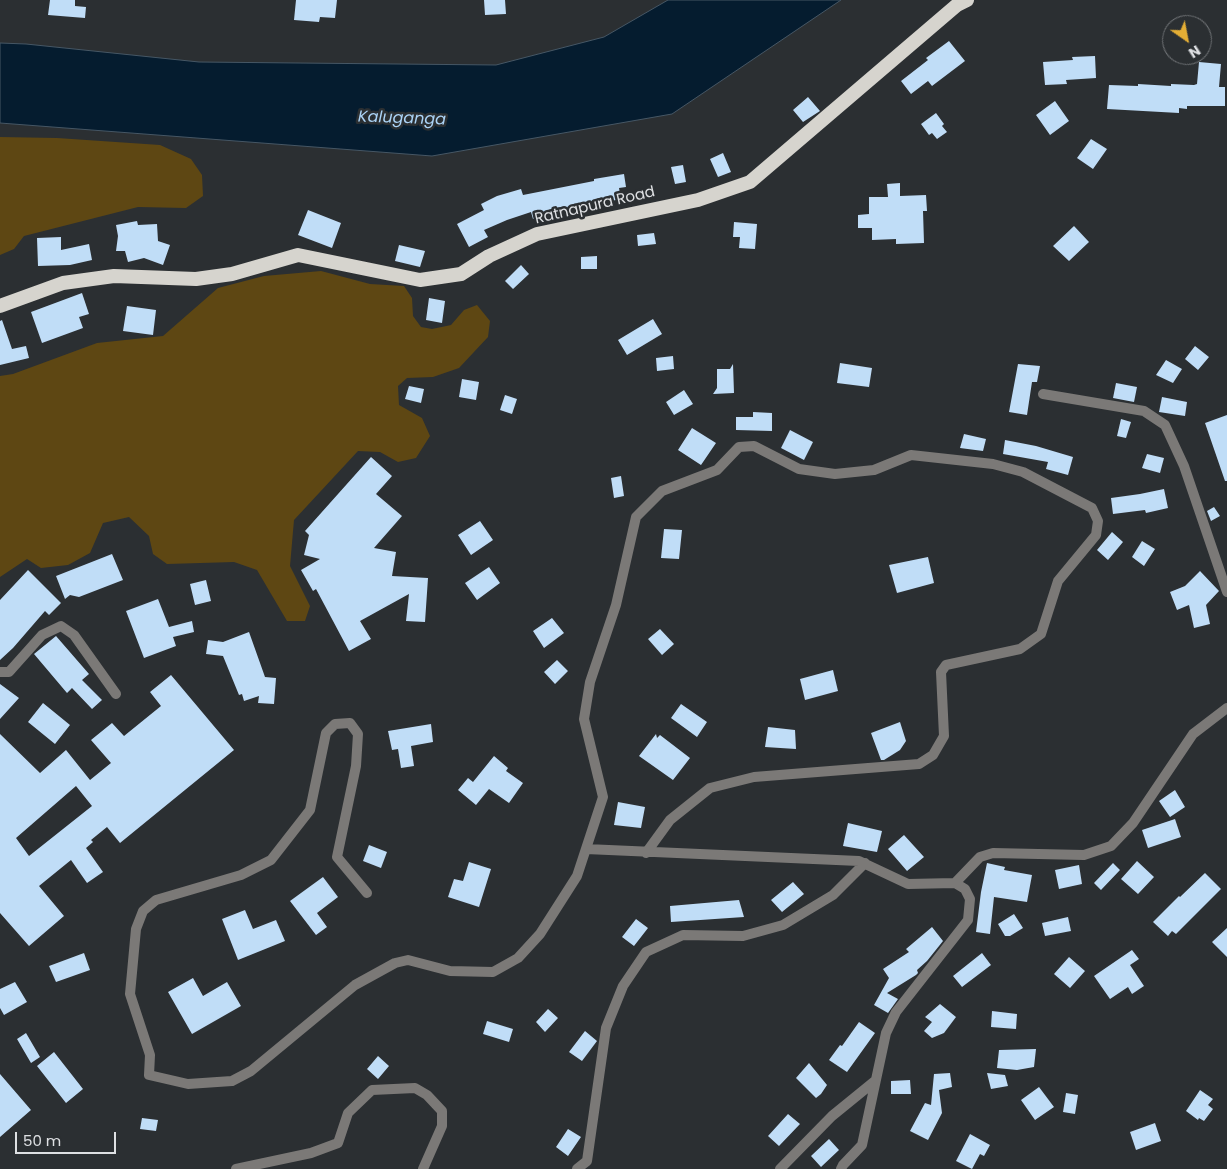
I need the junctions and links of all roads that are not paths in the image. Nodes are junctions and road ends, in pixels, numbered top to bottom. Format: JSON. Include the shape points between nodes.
{"nodes":[{"id":1,"x":967,"y":0,"type":"edge"},
{"id":2,"x":0,"y":306,"type":"edge"},
{"id":3,"x":1043,"y":394,"type":"dead end"},
{"id":4,"x":1227,"y":592,"type":"edge"},
{"id":5,"x":0,"y":672,"type":"edge"},
{"id":6,"x":116,"y":694,"type":"dead end"},
{"id":7,"x":1227,"y":708,"type":"edge"},
{"id":8,"x":586,"y":849,"type":"junction"},
{"id":9,"x":646,"y":853,"type":"junction"},
{"id":10,"x":864,"y":863,"type":"junction"},
{"id":11,"x":955,"y":883,"type":"junction"},
{"id":12,"x":367,"y":893,"type":"dead end"},
{"id":13,"x":875,"y":1081,"type":"junction"},
{"id":14,"x":236,"y":1169,"type":"edge"},
{"id":15,"x":423,"y":1169,"type":"edge"},
{"id":16,"x":577,"y":1169,"type":"edge"},
{"id":17,"x":780,"y":1169,"type":"edge"},
{"id":18,"x":841,"y":1169,"type":"edge"}],
"edges":[{"from":1,"to":2,"type":"highway","name":"Ratnapura Road","via":[[957,5],[750,182],[698,200],[537,234],[489,256],[461,274],[420,280],[298,254],[232,274],[196,279],[114,276],[63,283]]},
{"from":3,"to":4,"type":"street","via":[[1144,411],[1166,425],[1184,466]]},
{"from":5,"to":6,"type":"street","via":[[9,672],[42,635],[61,626],[74,635]]},
{"from":7,"to":11,"type":"street","via":[[1193,734],[1133,823],[1111,846],[1084,856],[993,853],[980,857]]},
{"from":8,"to":9,"type":"street"},
{"from":8,"to":9,"type":"street","via":[[603,797],[584,719],[590,682],[616,605],[636,517],[662,491],[717,470],[738,447],[754,446],[799,469],[835,474],[874,470],[911,455],[993,464],[1023,472],[1092,508],[1098,521],[1096,535],[1058,581],[1041,634],[1020,649],[946,665],[941,672],[944,736],[933,755],[919,764],[754,777],[710,788],[670,820]]},
{"from":8,"to":12,"type":"street","via":[[577,876],[540,934],[518,958],[493,972],[450,971],[408,960],[395,963],[355,985],[251,1071],[232,1080],[188,1084],[149,1075],[150,1055],[130,994],[136,929],[143,911],[156,900],[242,875],[271,860],[310,810],[326,733],[335,724],[350,722],[358,734],[356,766],[337,857]]},
{"from":9,"to":10,"type":"street"},
{"from":10,"to":11,"type":"street","via":[[908,884]]},
{"from":10,"to":16,"type":"street","via":[[832,895],[783,925],[743,936],[683,935],[646,952],[623,986],[606,1028],[588,1161]]},
{"from":11,"to":13,"type":"street","via":[[966,889],[970,899],[968,920],[896,1012],[886,1033]]},
{"from":13,"to":17,"type":"street","via":[[832,1116]]},
{"from":13,"to":18,"type":"street","via":[[862,1145]]},
{"from":14,"to":15,"type":"street","via":[[311,1153],[338,1143],[348,1113],[372,1090],[415,1088],[442,1111],[442,1126]]}]}
